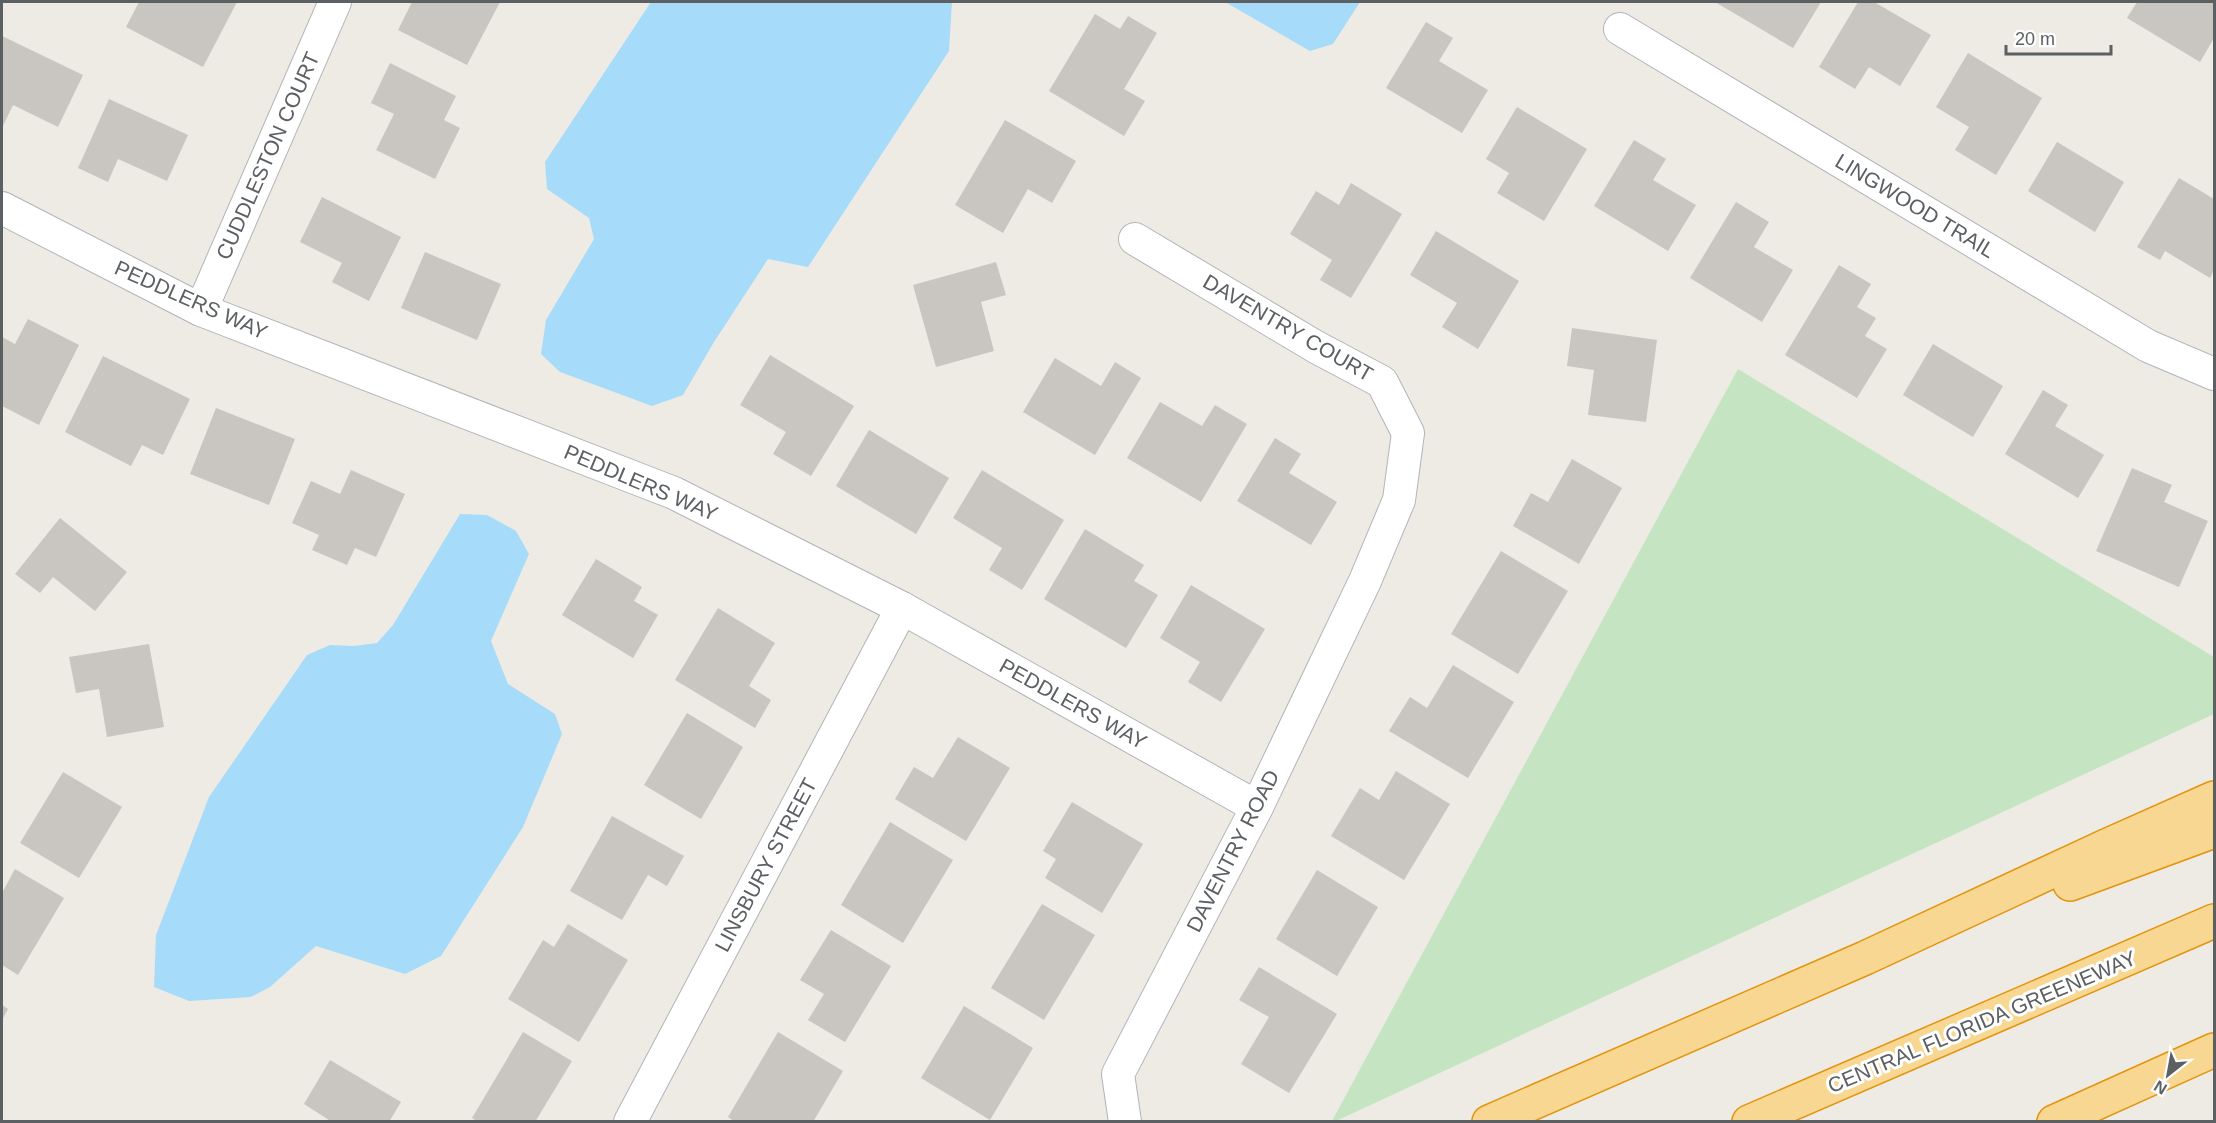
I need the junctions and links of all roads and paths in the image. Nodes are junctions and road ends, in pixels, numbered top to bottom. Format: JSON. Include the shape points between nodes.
{"nodes":[{"id":1,"x":336,"y":2,"type":"edge"},
{"id":2,"x":1620,"y":29,"type":"dead end"},
{"id":3,"x":2,"y":208,"type":"edge"},
{"id":4,"x":1135,"y":238,"type":"dead end"},
{"id":5,"x":201,"y":310,"type":"junction"},
{"id":6,"x":2214,"y":374,"type":"edge"},
{"id":7,"x":1365,"y":581,"type":"joint"},
{"id":8,"x":902,"y":608,"type":"junction"},
{"id":9,"x":2214,"y":798,"type":"edge"},
{"id":10,"x":1257,"y":807,"type":"junction"},
{"id":11,"x":2214,"y":831,"type":"edge"},
{"id":12,"x":2214,"y":921,"type":"edge"},
{"id":13,"x":1865,"y":958,"type":"junction"},
{"id":14,"x":2214,"y":1050,"type":"edge"},
{"id":15,"x":2214,"y":1065,"type":"edge"},
{"id":16,"x":2106,"y":1099,"type":"junction"},
{"id":17,"x":630,"y":1122,"type":"edge"},
{"id":18,"x":1125,"y":1122,"type":"edge"},
{"id":19,"x":1489,"y":1122,"type":"edge"},
{"id":20,"x":1749,"y":1122,"type":"edge"},
{"id":21,"x":2054,"y":1122,"type":"edge"}],
"edges":[{"from":1,"to":5,"type":"street","name":"CUDDLESTON COURT"},
{"from":2,"to":6,"type":"street","name":"LINGWOOD TRAIL","via":[[2148,346]]},
{"from":3,"to":5,"type":"street","name":"PEDDLERS WAY"},
{"from":4,"to":7,"type":"street","name":"DAVENTRY COURT","via":[[1316,347],[1382,382],[1408,433],[1399,500]]},
{"from":5,"to":8,"type":"street","name":"PEDDLERS WAY","via":[[674,493]]},
{"from":7,"to":10,"type":"street","name":"DAVENTRY ROAD"},
{"from":8,"to":10,"type":"street","name":"PEDDLERS WAY"},
{"from":8,"to":17,"type":"street","name":"LINSBURY STREET"},
{"from":9,"to":13,"type":"highway"},
{"from":10,"to":18,"type":"street","name":"DAVENTRY ROAD","via":[[1118,1074]]},
{"from":11,"to":13,"type":"highway"},
{"from":12,"to":20,"type":"highway","name":"CENTRAL FLORIDA GREENEWAY"},
{"from":13,"to":19,"type":"highway"},
{"from":14,"to":16,"type":"highway"},
{"from":15,"to":16,"type":"highway"},
{"from":16,"to":21,"type":"highway"}]}
